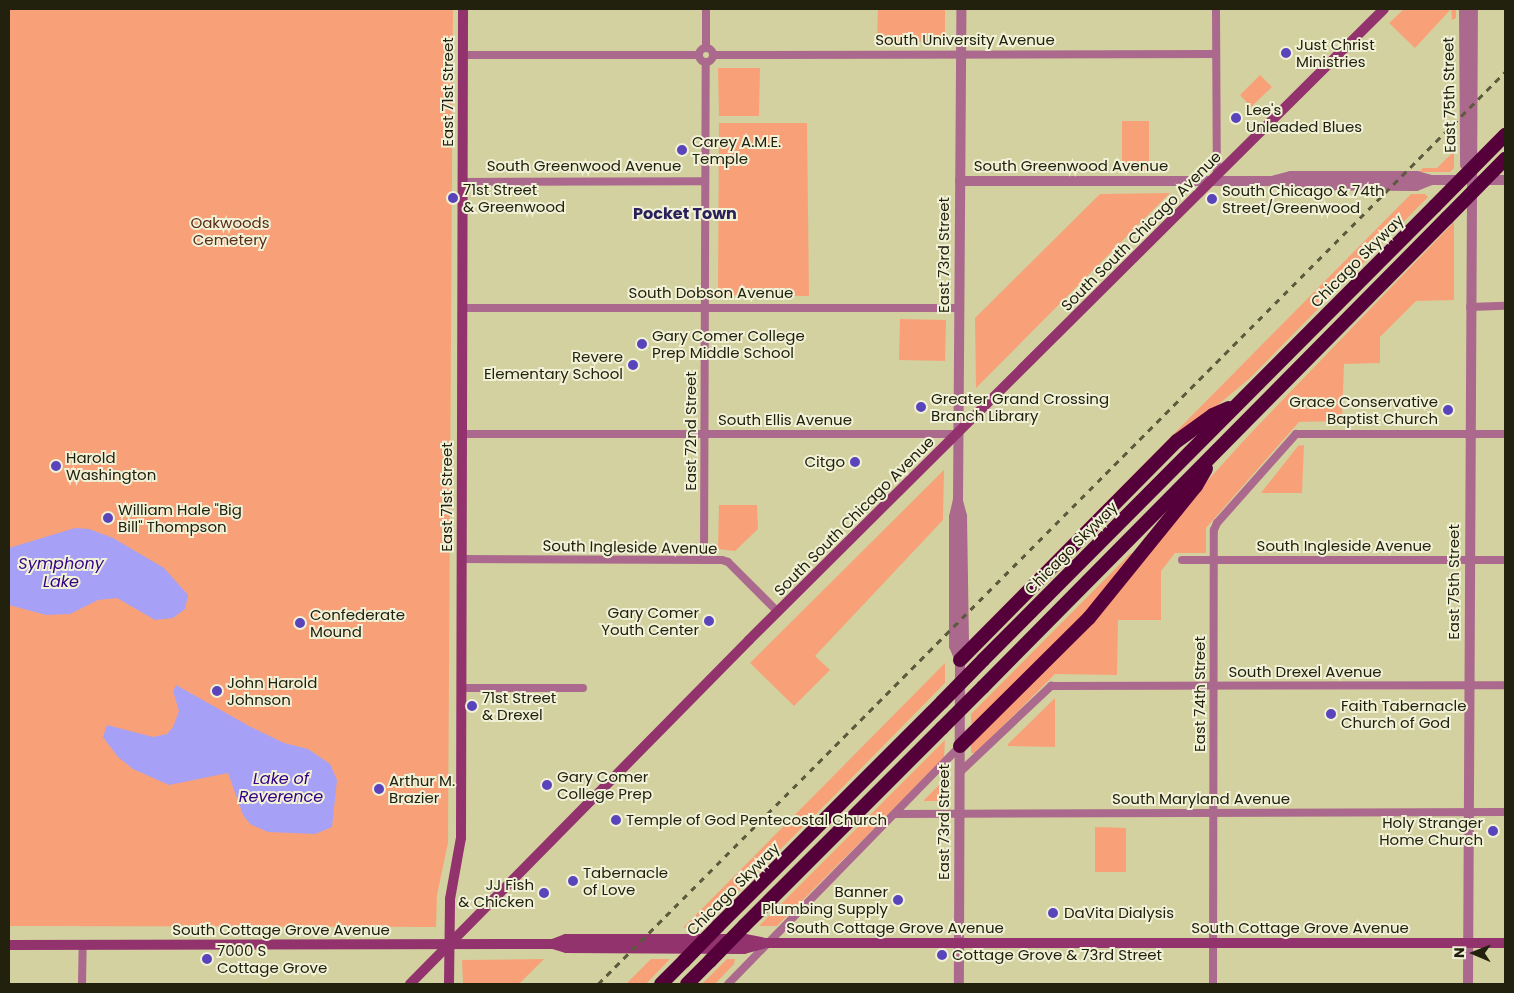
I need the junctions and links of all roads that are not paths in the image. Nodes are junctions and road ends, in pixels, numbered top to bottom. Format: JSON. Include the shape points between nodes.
{"nodes":[{"id":1,"x":463,"y":9,"type":"edge"},
{"id":2,"x":706,"y":9,"type":"edge"},
{"id":3,"x":961,"y":9,"type":"edge"},
{"id":4,"x":1216,"y":9,"type":"edge"},
{"id":5,"x":1384,"y":9,"type":"edge"},
{"id":6,"x":1464,"y":9,"type":"edge"},
{"id":7,"x":1472,"y":9,"type":"edge"},
{"id":8,"x":706,"y":48,"type":"junction"},
{"id":9,"x":961,"y":54,"type":"junction"},
{"id":10,"x":1216,"y":54,"type":"junction"},
{"id":11,"x":463,"y":55,"type":"junction"},
{"id":12,"x":699,"y":55,"type":"junction"},
{"id":13,"x":713,"y":55,"type":"junction"},
{"id":14,"x":706,"y":62,"type":"junction"},
{"id":15,"x":1505,"y":135,"type":"edge"},
{"id":16,"x":1505,"y":159,"type":"edge"},
{"id":17,"x":1215,"y":178,"type":"junction"},
{"id":18,"x":1470,"y":180,"type":"junction"},
{"id":19,"x":1505,"y":180,"type":"edge"},
{"id":20,"x":706,"y":181,"type":"junction"},
{"id":21,"x":960,"y":181,"type":"junction"},
{"id":22,"x":463,"y":182,"type":"junction"},
{"id":23,"x":1505,"y":306,"type":"edge"},
{"id":24,"x":705,"y":307,"type":"junction"},
{"id":25,"x":1470,"y":307,"type":"junction"},
{"id":26,"x":462,"y":308,"type":"junction"},
{"id":27,"x":959,"y":308,"type":"junction"},
{"id":28,"x":1236,"y":405,"type":"junction"},
{"id":29,"x":462,"y":434,"type":"junction"},
{"id":30,"x":704,"y":434,"type":"junction"},
{"id":31,"x":958,"y":434,"type":"junction"},
{"id":32,"x":1470,"y":434,"type":"junction"},
{"id":33,"x":1505,"y":434,"type":"edge"},
{"id":34,"x":1214,"y":454,"type":"junction"},
{"id":35,"x":462,"y":560,"type":"junction"},
{"id":36,"x":704,"y":560,"type":"junction"},
{"id":37,"x":1182,"y":560,"type":"dead end"},
{"id":38,"x":1214,"y":560,"type":"junction"},
{"id":39,"x":1469,"y":560,"type":"junction"},
{"id":40,"x":1505,"y":560,"type":"edge"},
{"id":41,"x":778,"y":612,"type":"junction"},
{"id":42,"x":960,"y":660,"type":"junction"},
{"id":43,"x":1214,"y":686,"type":"junction"},
{"id":44,"x":1469,"y":686,"type":"junction"},
{"id":45,"x":1505,"y":686,"type":"edge"},
{"id":46,"x":462,"y":688,"type":"junction"},
{"id":47,"x":583,"y":688,"type":"dead end"},
{"id":48,"x":960,"y":746,"type":"junction"},
{"id":49,"x":960,"y":774,"type":"junction"},
{"id":50,"x":1213,"y":812,"type":"junction"},
{"id":51,"x":1468,"y":812,"type":"junction"},
{"id":52,"x":1505,"y":812,"type":"edge"},
{"id":53,"x":959,"y":813,"type":"junction"},
{"id":54,"x":897,"y":814,"type":"junction"},
{"id":55,"x":1213,"y":942,"type":"junction"},
{"id":56,"x":959,"y":943,"type":"junction"},
{"id":57,"x":1468,"y":943,"type":"junction"},
{"id":58,"x":1505,"y":943,"type":"edge"},
{"id":59,"x":449,"y":944,"type":"junction"},
{"id":60,"x":765,"y":944,"type":"junction"},
{"id":61,"x":9,"y":945,"type":"edge"},
{"id":62,"x":83,"y":945,"type":"junction"},
{"id":63,"x":82,"y":984,"type":"edge"},
{"id":64,"x":410,"y":984,"type":"edge"},
{"id":65,"x":449,"y":984,"type":"edge"},
{"id":66,"x":661,"y":984,"type":"edge"},
{"id":67,"x":687,"y":984,"type":"edge"},
{"id":68,"x":728,"y":984,"type":"edge"},
{"id":69,"x":959,"y":984,"type":"edge"},
{"id":70,"x":1213,"y":984,"type":"edge"},
{"id":71,"x":1468,"y":984,"type":"edge"}],
"edges":[{"from":1,"to":11,"type":"main road","name":"East 71st Street"},
{"from":2,"to":8,"type":"street"},
{"from":3,"to":9,"type":"street","name":"East 73rd Street"},
{"from":4,"to":10,"type":"street"},
{"from":5,"to":17,"type":"main road","name":"South South Chicago Avenue"},
{"from":6,"to":18,"type":"street","name":"East 75th Street","via":[[1464,126],[1466,167]]},
{"from":7,"to":18,"type":"street","name":"East 75th Street"},
{"from":8,"to":12,"type":"street"},
{"from":8,"to":13,"type":"street"},
{"from":9,"to":10,"type":"street","name":"South University Avenue"},
{"from":9,"to":13,"type":"street","name":"South University Avenue"},
{"from":9,"to":21,"type":"street","name":"East 73rd Street"},
{"from":10,"to":17,"type":"street"},
{"from":11,"to":12,"type":"street"},
{"from":11,"to":22,"type":"main road","name":"East 71st Street"},
{"from":12,"to":14,"type":"street"},
{"from":13,"to":14,"type":"street"},
{"from":14,"to":20,"type":"street","name":"East 72nd Street"},
{"from":15,"to":28,"type":"highway","name":"Chicago Skyway","bridge":true},
{"from":16,"to":34,"type":"highway","bridge":true},
{"from":17,"to":18,"type":"street","name":"South Greenwood Avenue","via":[[1273,181],[1291,176],[1417,176],[1431,180]]},
{"from":17,"to":21,"type":"street","name":"South Greenwood Avenue"},
{"from":17,"to":31,"type":"main road","name":"South South Chicago Avenue"},
{"from":18,"to":19,"type":"street","name":"South Greenwood Avenue"},
{"from":18,"to":25,"type":"street","name":"East 75th Street"},
{"from":20,"to":22,"type":"street","name":"South Greenwood Avenue"},
{"from":20,"to":24,"type":"street","name":"East 72nd Street"},
{"from":21,"to":27,"type":"street","name":"East 73rd Street"},
{"from":22,"to":26,"type":"main road","name":"East 71st Street"},
{"from":23,"to":25,"type":"street"},
{"from":24,"to":26,"type":"street","name":"South Dobson Avenue"},
{"from":24,"to":27,"type":"street","name":"South Dobson Avenue"},
{"from":24,"to":30,"type":"street","name":"East 72nd Street"},
{"from":25,"to":32,"type":"street","name":"East 75th Street"},
{"from":26,"to":29,"type":"main road","name":"East 71st Street"},
{"from":27,"to":31,"type":"street","name":"East 73rd Street"},
{"from":28,"to":42,"type":"highway","via":[[1213,415],[1177,441]]},
{"from":28,"to":66,"type":"highway","name":"Chicago Skyway","bridge":true},
{"from":29,"to":30,"type":"street","name":"South Ellis Avenue"},
{"from":29,"to":35,"type":"main road","name":"East 71st Street"},
{"from":30,"to":31,"type":"street","name":"South Ellis Avenue"},
{"from":30,"to":36,"type":"street","name":"East 72nd Street"},
{"from":31,"to":41,"type":"main road","name":"South South Chicago Avenue"},
{"from":31,"to":42,"type":"street","name":"East 73rd Street","via":[[954,646]]},
{"from":32,"to":33,"type":"street"},
{"from":32,"to":38,"type":"street","name":"East 74th Street","via":[[1296,434],[1217,524]]},
{"from":32,"to":39,"type":"street","name":"East 75th Street"},
{"from":34,"to":48,"type":"highway","via":[[1196,486],[1110,595]]},
{"from":34,"to":67,"type":"highway","bridge":true},
{"from":35,"to":36,"type":"street","name":"South Ingleside Avenue"},
{"from":35,"to":46,"type":"main road","name":"East 71st Street"},
{"from":36,"to":41,"type":"street","name":"South Ingleside Avenue","via":[[728,562]]},
{"from":37,"to":38,"type":"street","name":"South Ingleside Avenue"},
{"from":38,"to":39,"type":"street","name":"South Ingleside Avenue"},
{"from":38,"to":43,"type":"street","name":"East 74th Street"},
{"from":39,"to":40,"type":"street","name":"South Ingleside Avenue"},
{"from":39,"to":44,"type":"street","name":"East 75th Street"},
{"from":41,"to":59,"type":"main road","name":"South South Chicago Avenue"},
{"from":42,"to":48,"type":"street","name":"East 73rd Street"},
{"from":43,"to":44,"type":"street","name":"South Drexel Avenue"},
{"from":43,"to":49,"type":"street","name":"South Drexel Avenue","via":[[1051,686]]},
{"from":43,"to":50,"type":"street","name":"East 74th Street"},
{"from":44,"to":45,"type":"street","name":"South Drexel Avenue"},
{"from":44,"to":51,"type":"street","name":"East 75th Street"},
{"from":46,"to":47,"type":"street"},
{"from":46,"to":59,"type":"main road","name":"East 71st Street","via":[[462,838],[450,899]]},
{"from":48,"to":49,"type":"street","name":"East 73rd Street"},
{"from":48,"to":54,"type":"street"},
{"from":49,"to":53,"type":"street","name":"East 73rd Street"},
{"from":50,"to":51,"type":"street","name":"South Maryland Avenue"},
{"from":50,"to":53,"type":"street","name":"South Maryland Avenue"},
{"from":50,"to":55,"type":"street","name":"East 74th Street"},
{"from":51,"to":52,"type":"street","name":"South Maryland Avenue"},
{"from":51,"to":57,"type":"street","name":"East 75th Street"},
{"from":53,"to":54,"type":"street","name":"South Maryland Avenue"},
{"from":53,"to":56,"type":"street","name":"East 73rd Street"},
{"from":54,"to":60,"type":"street"},
{"from":55,"to":56,"type":"main road","name":"South Cottage Grove Avenue"},
{"from":55,"to":57,"type":"main road","name":"South Cottage Grove Avenue"},
{"from":55,"to":70,"type":"street","name":"East 74th Street"},
{"from":56,"to":60,"type":"main road","name":"South Cottage Grove Avenue"},
{"from":56,"to":69,"type":"street","name":"East 73rd Street"},
{"from":57,"to":58,"type":"main road","name":"South Cottage Grove Avenue"},
{"from":57,"to":71,"type":"street","name":"East 75th Street"},
{"from":59,"to":60,"type":"main road","name":"South Cottage Grove Avenue","via":[[744,949]]},
{"from":59,"to":62,"type":"main road","name":"South Cottage Grove Avenue"},
{"from":59,"to":64,"type":"main road","name":"South South Chicago Avenue"},
{"from":59,"to":65,"type":"main road","name":"East 71st Street"},
{"from":60,"to":68,"type":"street"},
{"from":61,"to":62,"type":"main road","name":"South Cottage Grove Avenue"},
{"from":62,"to":63,"type":"street"}]}
